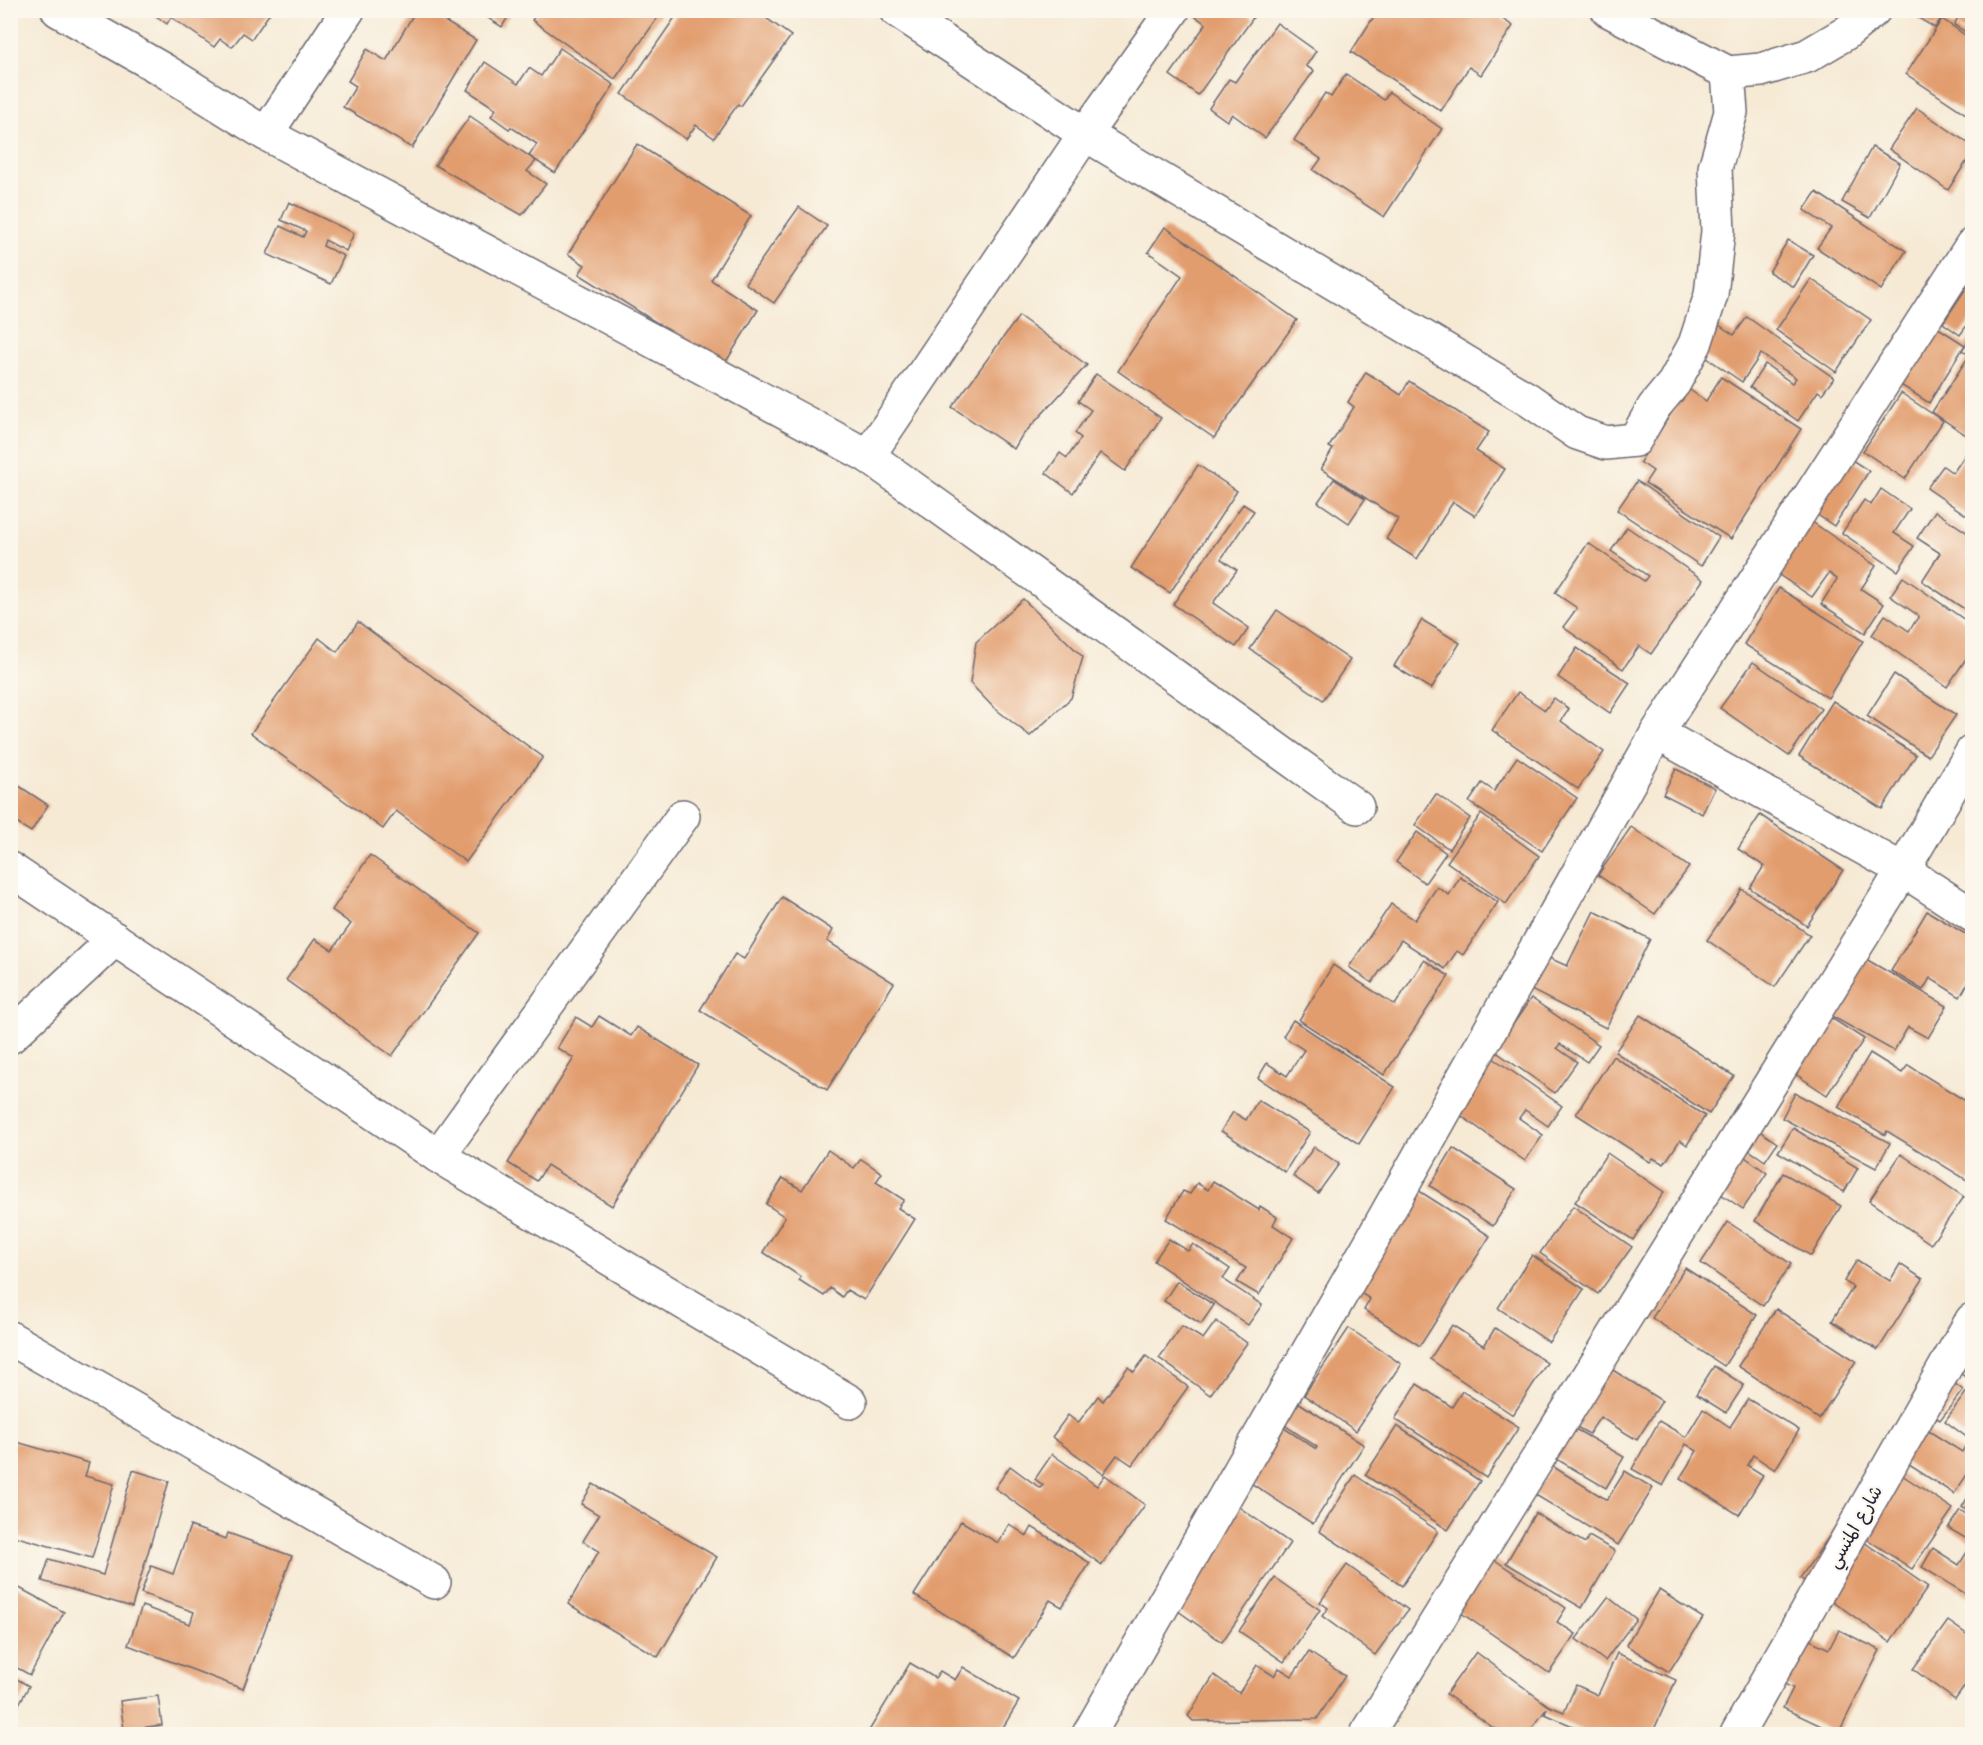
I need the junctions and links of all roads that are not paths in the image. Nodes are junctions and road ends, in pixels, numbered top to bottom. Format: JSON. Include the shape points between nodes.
{"nodes":[{"id":1,"x":58,"y":10,"type":"edge"},
{"id":2,"x":348,"y":10,"type":"edge"},
{"id":3,"x":896,"y":10,"type":"edge"},
{"id":4,"x":1173,"y":10,"type":"edge"},
{"id":5,"x":1608,"y":10,"type":"edge"},
{"id":6,"x":1874,"y":10,"type":"edge"},
{"id":7,"x":1728,"y":73,"type":"junction"},
{"id":8,"x":267,"y":134,"type":"junction"},
{"id":9,"x":1084,"y":134,"type":"junction"},
{"id":10,"x":1972,"y":245,"type":"edge"},
{"id":11,"x":868,"y":456,"type":"junction"},
{"id":12,"x":1657,"y":733,"type":"junction"},
{"id":13,"x":1972,"y":752,"type":"edge"},
{"id":14,"x":1358,"y":807,"type":"dead end"},
{"id":15,"x":683,"y":816,"type":"dead end"},
{"id":16,"x":10,"y":869,"type":"edge"},
{"id":17,"x":1903,"y":870,"type":"junction"},
{"id":18,"x":1972,"y":915,"type":"edge"},
{"id":19,"x":115,"y":939,"type":"junction"},
{"id":20,"x":10,"y":1037,"type":"edge"},
{"id":21,"x":438,"y":1156,"type":"junction"},
{"id":22,"x":1972,"y":1320,"type":"edge"},
{"id":23,"x":10,"y":1338,"type":"edge"},
{"id":24,"x":850,"y":1402,"type":"dead end"},
{"id":25,"x":434,"y":1582,"type":"dead end"},
{"id":26,"x":1089,"y":1734,"type":"edge"},
{"id":27,"x":1366,"y":1734,"type":"edge"},
{"id":28,"x":1737,"y":1734,"type":"edge"}],
"edges":[{"from":1,"to":8,"type":"street"},
{"from":2,"to":8,"type":"street"},
{"from":3,"to":9,"type":"street"},
{"from":4,"to":9,"type":"street"},
{"from":5,"to":7,"type":"street"},
{"from":6,"to":7,"type":"street","via":[[1846,33],[1807,56],[1761,70]]},
{"from":7,"to":9,"type":"street","via":[[1731,112],[1715,168],[1718,231],[1711,295],[1695,344],[1635,440],[1606,443],[1577,433],[1529,400]]},
{"from":8,"to":11,"type":"street"},
{"from":9,"to":11,"type":"street"},
{"from":10,"to":12,"type":"street"},
{"from":11,"to":14,"type":"street"},
{"from":12,"to":17,"type":"street"},
{"from":12,"to":26,"type":"street"},
{"from":13,"to":17,"type":"street"},
{"from":15,"to":21,"type":"street"},
{"from":16,"to":19,"type":"street"},
{"from":17,"to":18,"type":"street"},
{"from":17,"to":27,"type":"street"},
{"from":19,"to":20,"type":"street"},
{"from":19,"to":21,"type":"street"},
{"from":21,"to":24,"type":"street"},
{"from":22,"to":28,"type":"street","name":"شارع المنسي"},
{"from":23,"to":25,"type":"street"}]}
